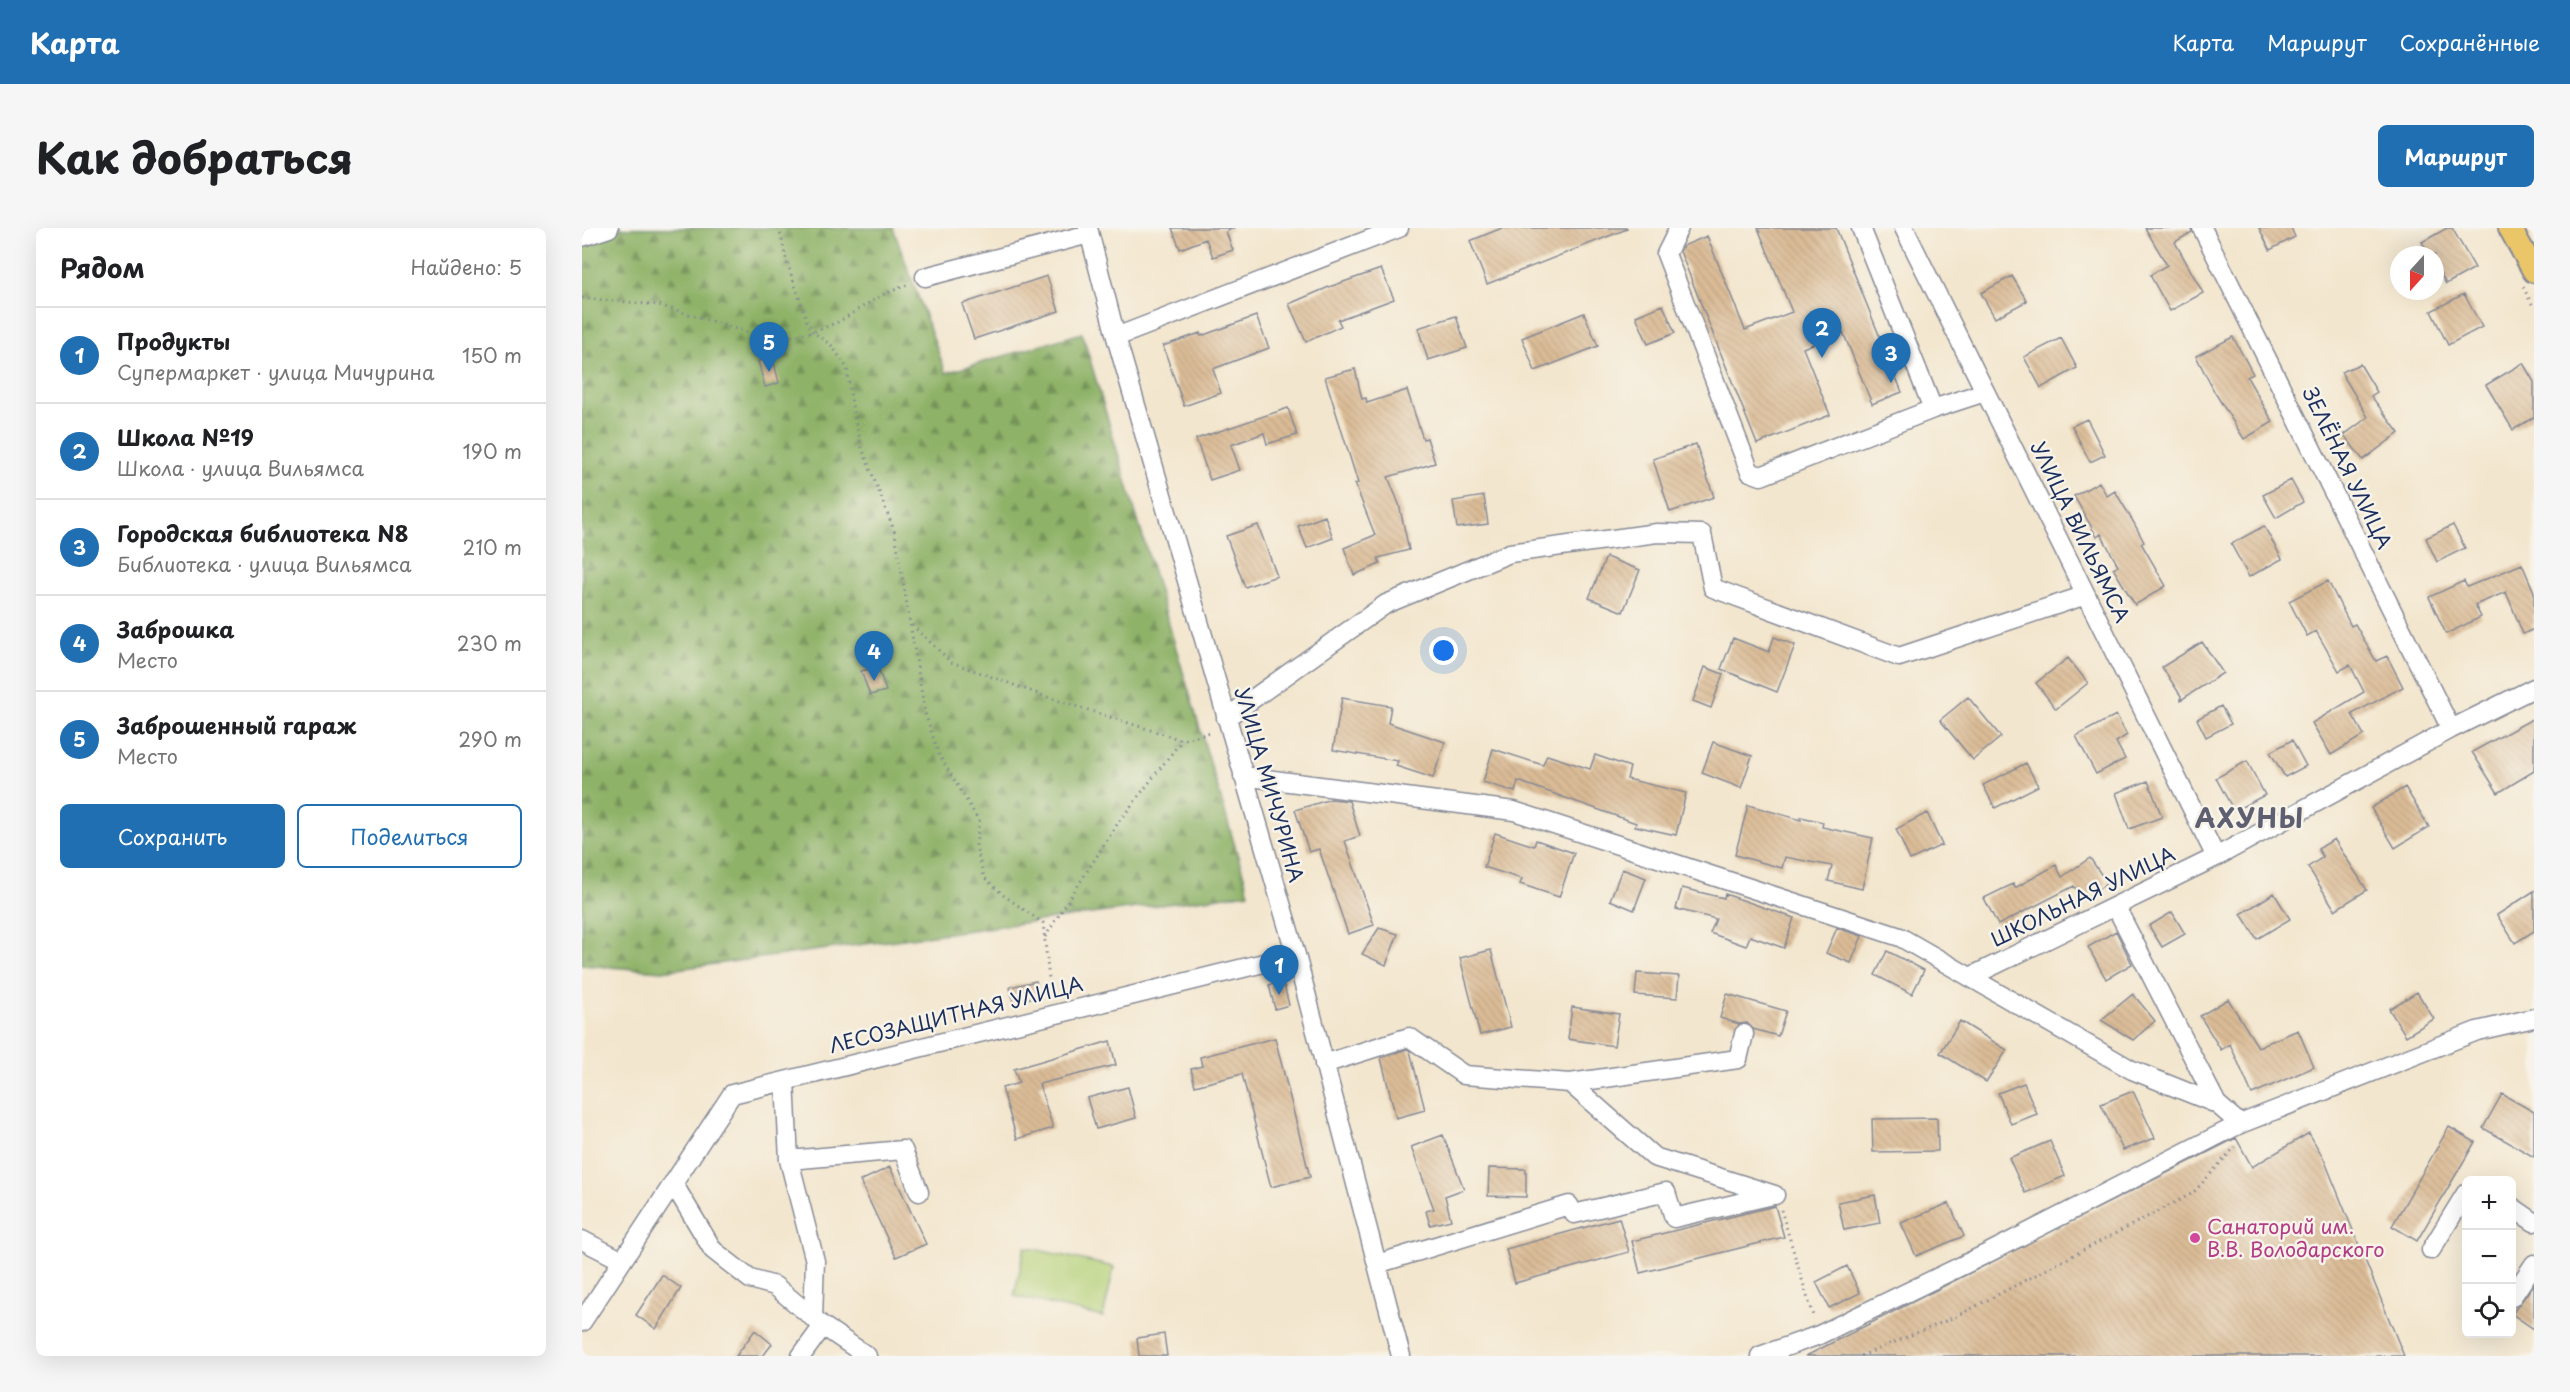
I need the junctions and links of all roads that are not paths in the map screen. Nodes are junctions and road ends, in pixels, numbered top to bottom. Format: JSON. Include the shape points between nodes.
{"nodes":[{"id":1,"x":609,"y":228,"type":"edge"},
{"id":2,"x":1399,"y":228,"type":"edge"},
{"id":3,"x":1678,"y":228,"type":"edge"},
{"id":4,"x":1861,"y":228,"type":"edge"},
{"id":5,"x":1904,"y":228,"type":"edge"},
{"id":6,"x":2202,"y":228,"type":"edge"},
{"id":7,"x":2510,"y":228,"type":"edge"},
{"id":8,"x":1088,"y":231,"type":"edge"},
{"id":9,"x":582,"y":237,"type":"edge"},
{"id":10,"x":2534,"y":271,"type":"edge"},
{"id":11,"x":925,"y":277,"type":"road end"},
{"id":12,"x":1116,"y":337,"type":"junction"},
{"id":13,"x":1985,"y":392,"type":"junction"},
{"id":14,"x":1933,"y":409,"type":"junction"},
{"id":15,"x":2086,"y":595,"type":"junction"},
{"id":16,"x":2534,"y":688,"type":"edge"},
{"id":17,"x":1228,"y":723,"type":"junction"},
{"id":18,"x":2451,"y":729,"type":"junction"},
{"id":19,"x":1243,"y":776,"type":"junction"},
{"id":20,"x":2216,"y":857,"type":"junction"},
{"id":21,"x":2116,"y":907,"type":"junction"},
{"id":22,"x":1296,"y":955,"type":"junction"},
{"id":23,"x":1970,"y":977,"type":"junction"},
{"id":24,"x":2534,"y":1018,"type":"edge"},
{"id":25,"x":1744,"y":1034,"type":"dead end"},
{"id":26,"x":1324,"y":1064,"type":"junction"},
{"id":27,"x":785,"y":1081,"type":"junction"},
{"id":28,"x":1570,"y":1083,"type":"junction"},
{"id":29,"x":2217,"y":1104,"type":"junction"},
{"id":30,"x":2240,"y":1124,"type":"junction"},
{"id":31,"x":789,"y":1160,"type":"junction"},
{"id":32,"x":1666,"y":1161,"type":"junction"},
{"id":33,"x":673,"y":1183,"type":"junction"},
{"id":34,"x":919,"y":1192,"type":"dead end"},
{"id":35,"x":1666,"y":1192,"type":"junction"},
{"id":36,"x":2462,"y":1200,"type":"edge"},
{"id":37,"x":2516,"y":1210,"type":"edge"},
{"id":38,"x":2534,"y":1222,"type":"edge"},
{"id":39,"x":582,"y":1240,"type":"edge"},
{"id":40,"x":2431,"y":1250,"type":"dead end"},
{"id":41,"x":621,"y":1260,"type":"junction"},
{"id":42,"x":1377,"y":1264,"type":"junction"},
{"id":43,"x":2534,"y":1264,"type":"edge"},
{"id":44,"x":2516,"y":1290,"type":"edge"},
{"id":45,"x":582,"y":1322,"type":"edge"},
{"id":46,"x":818,"y":1322,"type":"junction"},
{"id":47,"x":801,"y":1356,"type":"edge"},
{"id":48,"x":867,"y":1356,"type":"edge"},
{"id":49,"x":1401,"y":1356,"type":"edge"},
{"id":50,"x":1760,"y":1356,"type":"edge"}],
"edges":[{"from":1,"to":9,"type":"street"},
{"from":2,"to":12,"type":"street"},
{"from":3,"to":14,"type":"street","via":[[1666,254],[1750,472],[1761,476]]},
{"from":4,"to":14,"type":"street"},
{"from":5,"to":13,"type":"street","name":"УЛИЦА ВИЛЬЯМСА"},
{"from":6,"to":18,"type":"street","name":"ЗЕЛЁНАЯ УЛИЦА"},
{"from":7,"to":10,"type":"main road"},
{"from":8,"to":11,"type":"street"},
{"from":8,"to":12,"type":"street","name":"УЛИЦА МИЧУРИНА"},
{"from":12,"to":17,"type":"street","name":"УЛИЦА МИЧУРИНА"},
{"from":13,"to":14,"type":"street"},
{"from":13,"to":15,"type":"street","name":"УЛИЦА ВИЛЬЯМСА"},
{"from":15,"to":17,"type":"street","via":[[1899,657],[1713,588],[1702,534],[1657,533],[1510,553],[1386,604]]},
{"from":15,"to":20,"type":"street","name":"УЛИЦА ВИЛЬЯМСА"},
{"from":16,"to":18,"type":"street","name":"ШКОЛЬНАЯ УЛИЦА"},
{"from":17,"to":19,"type":"street","name":"УЛИЦА МИЧУРИНА"},
{"from":18,"to":20,"type":"street","name":"ШКОЛЬНАЯ УЛИЦА"},
{"from":19,"to":22,"type":"street","name":"УЛИЦА МИЧУРИНА"},
{"from":19,"to":23,"type":"street","via":[[1514,811],[1900,937]]},
{"from":20,"to":21,"type":"street","name":"ШКОЛЬНАЯ УЛИЦА"},
{"from":21,"to":23,"type":"street","name":"ШКОЛЬНАЯ УЛИЦА"},
{"from":21,"to":29,"type":"street"},
{"from":22,"to":26,"type":"street","name":"УЛИЦА МИЧУРИНА"},
{"from":22,"to":27,"type":"street","name":"ЛЕСОЗАЩИТНАЯ УЛИЦА"},
{"from":23,"to":29,"type":"street","via":[[2132,1070]]},
{"from":24,"to":30,"type":"street","via":[[2477,1032]]},
{"from":25,"to":28,"type":"street","via":[[1738,1059]]},
{"from":26,"to":28,"type":"street","via":[[1409,1037],[1464,1075]]},
{"from":26,"to":42,"type":"street","name":"УЛИЦА МИЧУРИНА"},
{"from":27,"to":31,"type":"street"},
{"from":27,"to":33,"type":"street","name":"ЛЕСОЗАЩИТНАЯ УЛИЦА","via":[[732,1094]]},
{"from":28,"to":32,"type":"street","via":[[1654,1157]]},
{"from":29,"to":30,"type":"street"},
{"from":30,"to":50,"type":"street","via":[[1819,1335]]},
{"from":31,"to":34,"type":"street","via":[[903,1150]]},
{"from":31,"to":46,"type":"street","via":[[815,1261]]},
{"from":32,"to":35,"type":"street"},
{"from":32,"to":35,"type":"street","via":[[1775,1195],[1674,1218]]},
{"from":33,"to":41,"type":"street","name":"ЛЕСОЗАЩИТНАЯ УЛИЦА"},
{"from":33,"to":46,"type":"street","via":[[713,1250],[750,1279],[775,1286]]},
{"from":35,"to":42,"type":"street","via":[[1574,1214],[1569,1205]]},
{"from":36,"to":40,"type":"street"},
{"from":37,"to":38,"type":"street"},
{"from":39,"to":41,"type":"street"},
{"from":41,"to":45,"type":"street","name":"ЛЕСОЗАЩИТНАЯ УЛИЦА"},
{"from":42,"to":49,"type":"street","name":"УЛИЦА МИЧУРИНА"},
{"from":43,"to":44,"type":"street"},
{"from":46,"to":47,"type":"street"},
{"from":46,"to":48,"type":"street"}]}
